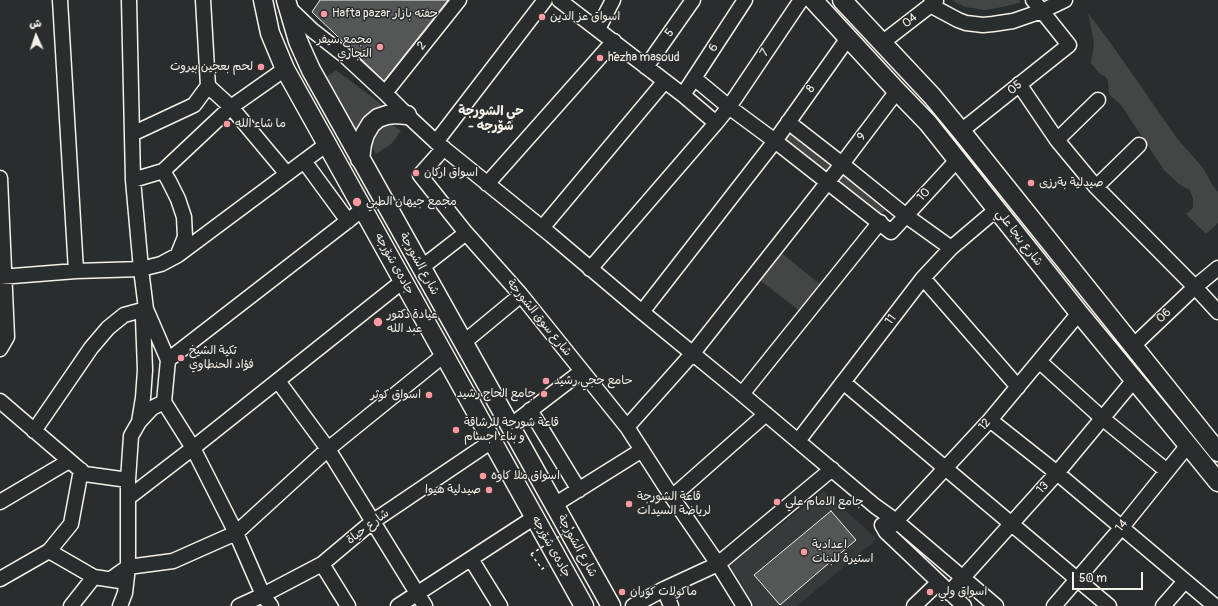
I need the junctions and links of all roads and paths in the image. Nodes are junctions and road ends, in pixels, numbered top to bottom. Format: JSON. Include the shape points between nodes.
{"nodes":[{"id":1,"x":60,"y":0,"type":"edge"},
{"id":2,"x":129,"y":0,"type":"edge"},
{"id":3,"x":204,"y":0,"type":"edge"},
{"id":4,"x":263,"y":0,"type":"edge"},
{"id":5,"x":459,"y":0,"type":"edge"},
{"id":6,"x":545,"y":0,"type":"edge"},
{"id":7,"x":559,"y":0,"type":"edge"},
{"id":8,"x":613,"y":0,"type":"edge"},
{"id":9,"x":693,"y":0,"type":"edge"},
{"id":10,"x":745,"y":0,"type":"edge"},
{"id":11,"x":801,"y":0,"type":"edge"},
{"id":12,"x":813,"y":0,"type":"edge"},
{"id":13,"x":842,"y":0,"type":"edge"},
{"id":14,"x":1066,"y":0,"type":"edge"},
{"id":15,"x":289,"y":2,"type":"edge"},
{"id":16,"x":934,"y":2,"type":"edge"},
{"id":17,"x":1038,"y":5,"type":"edge"},
{"id":18,"x":598,"y":29,"type":"junction"},
{"id":19,"x":848,"y":38,"type":"junction"},
{"id":20,"x":614,"y":41,"type":"junction"},
{"id":21,"x":883,"y":42,"type":"junction"},
{"id":22,"x":646,"y":67,"type":"junction"},
{"id":23,"x":285,"y":69,"type":"junction"},
{"id":24,"x":694,"y":78,"type":"junction"},
{"id":25,"x":665,"y":81,"type":"junction"},
{"id":26,"x":1019,"y":84,"type":"junction"},
{"id":27,"x":208,"y":86,"type":"junction"},
{"id":28,"x":896,"y":91,"type":"junction"},
{"id":29,"x":385,"y":93,"type":"junction"},
{"id":30,"x":683,"y":95,"type":"junction"},
{"id":31,"x":1098,"y":100,"type":"dead end"},
{"id":32,"x":728,"y":106,"type":"junction"},
{"id":33,"x":231,"y":107,"type":"junction"},
{"id":34,"x":406,"y":115,"type":"junction"},
{"id":35,"x":788,"y":122,"type":"junction"},
{"id":36,"x":716,"y":123,"type":"junction"},
{"id":37,"x":961,"y":131,"type":"junction"},
{"id":38,"x":132,"y":134,"type":"junction"},
{"id":39,"x":1057,"y":140,"type":"junction"},
{"id":40,"x":775,"y":141,"type":"junction"},
{"id":41,"x":327,"y":144,"type":"junction"},
{"id":42,"x":440,"y":145,"type":"junction"},
{"id":43,"x":1140,"y":145,"type":"dead end"},
{"id":44,"x":360,"y":159,"type":"junction"},
{"id":45,"x":958,"y":159,"type":"junction"},
{"id":46,"x":304,"y":161,"type":"junction"},
{"id":47,"x":842,"y":164,"type":"junction"},
{"id":48,"x":163,"y":171,"type":"junction"},
{"id":49,"x":287,"y":174,"type":"junction"},
{"id":50,"x":0,"y":178,"type":"edge"},
{"id":51,"x":133,"y":180,"type":"junction"},
{"id":52,"x":827,"y":182,"type":"junction"},
{"id":53,"x":487,"y":184,"type":"junction"},
{"id":54,"x":1096,"y":187,"type":"junction"},
{"id":55,"x":363,"y":209,"type":"junction"},
{"id":56,"x":997,"y":209,"type":"junction"},
{"id":57,"x":1028,"y":214,"type":"junction"},
{"id":58,"x":906,"y":215,"type":"junction"},
{"id":59,"x":348,"y":221,"type":"junction"},
{"id":60,"x":880,"y":222,"type":"junction"},
{"id":61,"x":1011,"y":227,"type":"junction"},
{"id":62,"x":542,"y":228,"type":"junction"},
{"id":63,"x":466,"y":233,"type":"junction"},
{"id":64,"x":951,"y":248,"type":"junction"},
{"id":65,"x":178,"y":255,"type":"junction"},
{"id":66,"x":421,"y":268,"type":"junction"},
{"id":67,"x":1218,"y":268,"type":"edge"},
{"id":68,"x":141,"y":269,"type":"junction"},
{"id":69,"x":590,"y":269,"type":"junction"},
{"id":70,"x":76,"y":271,"type":"junction"},
{"id":71,"x":2,"y":276,"type":"edge"},
{"id":72,"x":923,"y":278,"type":"junction"},
{"id":73,"x":403,"y":281,"type":"junction"},
{"id":74,"x":1195,"y":287,"type":"junction"},
{"id":75,"x":521,"y":295,"type":"junction"},
{"id":76,"x":146,"y":309,"type":"junction"},
{"id":77,"x":642,"y":312,"type":"junction"},
{"id":78,"x":1218,"y":312,"type":"edge"},
{"id":79,"x":1079,"y":313,"type":"junction"},
{"id":80,"x":463,"y":343,"type":"junction"},
{"id":81,"x":1133,"y":346,"type":"junction"},
{"id":82,"x":0,"y":350,"type":"edge"},
{"id":83,"x":693,"y":353,"type":"junction"},
{"id":84,"x":444,"y":355,"type":"junction"},
{"id":85,"x":168,"y":360,"type":"junction"},
{"id":86,"x":1039,"y":361,"type":"junction"},
{"id":87,"x":582,"y":371,"type":"junction"},
{"id":88,"x":1134,"y":380,"type":"junction"},
{"id":89,"x":278,"y":381,"type":"junction"},
{"id":90,"x":844,"y":382,"type":"junction"},
{"id":91,"x":1018,"y":386,"type":"junction"},
{"id":92,"x":742,"y":394,"type":"junction"},
{"id":93,"x":164,"y":402,"type":"junction"},
{"id":94,"x":3,"y":410,"type":"edge"},
{"id":95,"x":530,"y":410,"type":"junction"},
{"id":96,"x":766,"y":414,"type":"junction"},
{"id":97,"x":1102,"y":418,"type":"junction"},
{"id":98,"x":990,"y":420,"type":"junction"},
{"id":99,"x":139,"y":422,"type":"junction"},
{"id":100,"x":510,"y":426,"type":"junction"},
{"id":101,"x":627,"y":427,"type":"junction"},
{"id":102,"x":34,"y":431,"type":"junction"},
{"id":103,"x":492,"y":440,"type":"junction"},
{"id":104,"x":798,"y":441,"type":"junction"},
{"id":105,"x":1188,"y":445,"type":"junction"},
{"id":106,"x":193,"y":448,"type":"junction"},
{"id":107,"x":328,"y":449,"type":"junction"},
{"id":108,"x":642,"y":450,"type":"junction"},
{"id":109,"x":1218,"y":452,"type":"edge"},
{"id":110,"x":69,"y":461,"type":"junction"},
{"id":111,"x":945,"y":468,"type":"junction"},
{"id":112,"x":832,"y":469,"type":"junction"},
{"id":113,"x":81,"y":470,"type":"junction"},
{"id":114,"x":1167,"y":471,"type":"junction"},
{"id":115,"x":1057,"y":473,"type":"junction"},
{"id":116,"x":128,"y":480,"type":"junction"},
{"id":117,"x":1218,"y":482,"type":"edge"},
{"id":118,"x":579,"y":490,"type":"junction"},
{"id":119,"x":672,"y":497,"type":"junction"},
{"id":120,"x":128,"y":498,"type":"junction"},
{"id":121,"x":0,"y":502,"type":"edge"},
{"id":122,"x":554,"y":505,"type":"junction"},
{"id":123,"x":875,"y":506,"type":"junction"},
{"id":124,"x":535,"y":517,"type":"junction"},
{"id":125,"x":896,"y":521,"type":"junction"},
{"id":126,"x":372,"y":522,"type":"junction"},
{"id":127,"x":1011,"y":523,"type":"junction"},
{"id":128,"x":576,"y":526,"type":"dead end"},
{"id":129,"x":1122,"y":527,"type":"junction"},
{"id":130,"x":886,"y":532,"type":"junction"},
{"id":131,"x":236,"y":533,"type":"junction"},
{"id":132,"x":49,"y":551,"type":"junction"},
{"id":133,"x":471,"y":559,"type":"junction"},
{"id":134,"x":322,"y":564,"type":"junction"},
{"id":135,"x":718,"y":564,"type":"junction"},
{"id":136,"x":128,"y":568,"type":"junction"},
{"id":137,"x":542,"y":569,"type":"dead end"},
{"id":138,"x":94,"y":577,"type":"junction"},
{"id":139,"x":962,"y":577,"type":"junction"},
{"id":140,"x":0,"y":579,"type":"edge"},
{"id":141,"x":112,"y":579,"type":"junction"},
{"id":142,"x":1078,"y":579,"type":"junction"},
{"id":143,"x":1185,"y":581,"type":"junction"},
{"id":144,"x":126,"y":582,"type":"junction"},
{"id":145,"x":938,"y":583,"type":"junction"},
{"id":146,"x":664,"y":589,"type":"junction"},
{"id":147,"x":949,"y":593,"type":"junction"},
{"id":148,"x":267,"y":600,"type":"edge"},
{"id":149,"x":421,"y":600,"type":"edge"},
{"id":150,"x":581,"y":605,"type":"edge"},
{"id":151,"x":71,"y":606,"type":"edge"},
{"id":152,"x":120,"y":606,"type":"edge"},
{"id":153,"x":239,"y":606,"type":"edge"},
{"id":154,"x":348,"y":606,"type":"edge"},
{"id":155,"x":398,"y":606,"type":"edge"},
{"id":156,"x":500,"y":606,"type":"edge"},
{"id":157,"x":611,"y":606,"type":"edge"},
{"id":158,"x":634,"y":606,"type":"edge"},
{"id":159,"x":671,"y":606,"type":"edge"},
{"id":160,"x":744,"y":606,"type":"edge"},
{"id":161,"x":914,"y":606,"type":"edge"},
{"id":162,"x":964,"y":606,"type":"edge"},
{"id":163,"x":996,"y":606,"type":"edge"},
{"id":164,"x":1054,"y":606,"type":"edge"},
{"id":165,"x":1109,"y":606,"type":"edge"},
{"id":166,"x":1164,"y":606,"type":"edge"},
{"id":167,"x":1215,"y":606,"type":"edge"}],
"edges":[{"from":1,"to":70,"type":"street"},
{"from":2,"to":38,"type":"street"},
{"from":3,"to":27,"type":"street"},
{"from":4,"to":23,"type":"main road","name":"جادەی شۆرجە","via":[[270,33]]},
{"from":5,"to":29,"type":"street","name":"2"},
{"from":6,"to":42,"type":"street"},
{"from":7,"to":18,"type":"street"},
{"from":8,"to":18,"type":"street"},
{"from":9,"to":22,"type":"street","name":"5"},
{"from":10,"to":24,"type":"street","name":"6"},
{"from":11,"to":32,"type":"street","name":"7"},
{"from":12,"to":19,"type":"main road","name":"شارع بنجا علي"},
{"from":13,"to":21,"type":"main road","name":"شارع بنجا علي"},
{"from":14,"to":17,"type":"street"},
{"from":15,"to":29,"type":"street","via":[[312,30]]},
{"from":15,"to":44,"type":"main road","name":"شارع الشورجة","via":[[298,40],[311,70]]},
{"from":16,"to":17,"type":"street","via":[[948,15],[976,25],[1013,20]]},
{"from":16,"to":21,"type":"street","name":"04"},
{"from":17,"to":26,"type":"street","name":"05","via":[[1069,45]]},
{"from":18,"to":20,"type":"street"},
{"from":19,"to":28,"type":"main road","name":"شارع بنجا علي"},
{"from":19,"to":35,"type":"street","name":"8"},
{"from":20,"to":22,"type":"street"},
{"from":20,"to":53,"type":"street"},
{"from":21,"to":37,"type":"main road","name":"شارع بنجا علي"},
{"from":22,"to":25,"type":"street"},
{"from":23,"to":33,"type":"street"},
{"from":23,"to":41,"type":"main road","name":"جادەی شۆرجە"},
{"from":24,"to":30,"type":"street","name":"6"},
{"from":24,"to":32,"type":"street"},
{"from":25,"to":30,"type":"street"},
{"from":25,"to":62,"type":"street"},
{"from":26,"to":37,"type":"street","name":"05"},
{"from":26,"to":39,"type":"street"},
{"from":27,"to":33,"type":"street"},
{"from":27,"to":38,"type":"street","via":[[194,105]]},
{"from":28,"to":45,"type":"main road","name":"شارع بنجا علي","via":[[928,123]]},
{"from":28,"to":47,"type":"street","name":"9"},
{"from":29,"to":34,"type":"street"},
{"from":30,"to":36,"type":"street"},
{"from":31,"to":39,"type":"street"},
{"from":32,"to":36,"type":"street","name":"7"},
{"from":32,"to":40,"type":"street"},
{"from":33,"to":48,"type":"street"},
{"from":33,"to":49,"type":"street"},
{"from":34,"to":42,"type":"street"},
{"from":34,"to":44,"type":"main road","via":[[387,115],[371,124],[365,134]]},
{"from":35,"to":40,"type":"street","name":"8"},
{"from":35,"to":47,"type":"street"},
{"from":36,"to":69,"type":"street","name":"7"},
{"from":37,"to":57,"type":"main road","name":"شارع بنجا علي"},
{"from":38,"to":51,"type":"street"},
{"from":39,"to":54,"type":"street"},
{"from":40,"to":52,"type":"street"},
{"from":40,"to":77,"type":"street","name":"8"},
{"from":41,"to":46,"type":"street"},
{"from":41,"to":55,"type":"main road","name":"جادەی شۆرجە"},
{"from":42,"to":53,"type":"street"},
{"from":42,"to":63,"type":"street","name":"شارع سوق الشورجة","via":[[420,175]]},
{"from":43,"to":54,"type":"street"},
{"from":44,"to":66,"type":"main road","name":"شارع الشورجة"},
{"from":45,"to":56,"type":"main road","name":"شارع بنجا علي"},
{"from":45,"to":58,"type":"street","name":"10"},
{"from":46,"to":49,"type":"street"},
{"from":46,"to":59,"type":"street"},
{"from":47,"to":52,"type":"street","name":"9"},
{"from":47,"to":58,"type":"street"},
{"from":48,"to":51,"type":"street"},
{"from":48,"to":65,"type":"street","via":[[178,199],[184,217],[185,237]]},
{"from":49,"to":65,"type":"street"},
{"from":50,"to":71,"type":"street"},
{"from":51,"to":68,"type":"street"},
{"from":52,"to":60,"type":"street"},
{"from":52,"to":83,"type":"street","name":"9"},
{"from":53,"to":62,"type":"street"},
{"from":54,"to":74,"type":"street"},
{"from":55,"to":59,"type":"street"},
{"from":55,"to":73,"type":"main road","name":"جادەی شۆرجە"},
{"from":56,"to":61,"type":"main road","name":"شارع بنجا علي"},
{"from":56,"to":64,"type":"street","name":"11"},
{"from":57,"to":61,"type":"main road"},
{"from":57,"to":81,"type":"main road","name":"شارع بنجا علي"},
{"from":58,"to":60,"type":"street","name":"10","via":[[891,232]]},
{"from":58,"to":64,"type":"street"},
{"from":59,"to":85,"type":"street"},
{"from":60,"to":92,"type":"street"},
{"from":61,"to":79,"type":"main road","name":"شارع بنجا علي"},
{"from":62,"to":69,"type":"street"},
{"from":63,"to":66,"type":"street"},
{"from":63,"to":75,"type":"street","name":"شارع سوق الشورجة"},
{"from":64,"to":72,"type":"street","name":"11"},
{"from":65,"to":68,"type":"street","via":[[160,264]]},
{"from":66,"to":73,"type":"main road"},
{"from":66,"to":80,"type":"main road","name":"شارع الشورجة"},
{"from":67,"to":74,"type":"street","name":"06"},
{"from":68,"to":70,"type":"street"},
{"from":68,"to":76,"type":"street"},
{"from":69,"to":77,"type":"street"},
{"from":70,"to":71,"type":"street"},
{"from":71,"to":82,"type":"street","via":[[7,337]]},
{"from":72,"to":90,"type":"street","name":"11"},
{"from":72,"to":91,"type":"street"},
{"from":73,"to":84,"type":"main road","name":"جادەی شۆرجە"},
{"from":73,"to":89,"type":"street"},
{"from":74,"to":78,"type":"street"},
{"from":74,"to":81,"type":"street","name":"06"},
{"from":75,"to":80,"type":"street"},
{"from":75,"to":87,"type":"street","name":"شارع سوق الشورجة"},
{"from":76,"to":85,"type":"street"},
{"from":76,"to":99,"type":"street","via":[[143,318],[145,370]]},
{"from":76,"to":102,"type":"street","via":[[124,315],[108,328],[91,348]]},
{"from":77,"to":83,"type":"street"},
{"from":79,"to":86,"type":"street","name":"12"},
{"from":79,"to":88,"type":"main road","name":"شارع بنجا علي"},
{"from":80,"to":100,"type":"main road","name":"شارع الشورجة"},
{"from":81,"to":109,"type":"main road","name":"شارع بنجا علي"},
{"from":83,"to":92,"type":"street"},
{"from":83,"to":101,"type":"street","name":"9"},
{"from":84,"to":103,"type":"main road","name":"جادەی شۆرجە"},
{"from":84,"to":107,"type":"street"},
{"from":85,"to":93,"type":"street"},
{"from":86,"to":91,"type":"street","name":"12"},
{"from":86,"to":97,"type":"street"},
{"from":87,"to":95,"type":"street"},
{"from":87,"to":101,"type":"street","name":"شارع سوق الشورجة"},
{"from":88,"to":97,"type":"street","name":"13"},
{"from":88,"to":105,"type":"main road","name":"شارع بنجا علي"},
{"from":89,"to":106,"type":"street"},
{"from":89,"to":107,"type":"street"},
{"from":90,"to":104,"type":"street","name":"11"},
{"from":90,"to":111,"type":"street"},
{"from":91,"to":98,"type":"street","name":"12"},
{"from":92,"to":96,"type":"street"},
{"from":93,"to":99,"type":"street","via":[[152,408]]},
{"from":93,"to":106,"type":"street"},
{"from":94,"to":102,"type":"street"},
{"from":95,"to":100,"type":"street"},
{"from":95,"to":118,"type":"street"},
{"from":96,"to":104,"type":"street"},
{"from":96,"to":119,"type":"street"},
{"from":97,"to":114,"type":"street"},
{"from":97,"to":115,"type":"street","name":"13"},
{"from":98,"to":111,"type":"street","name":"12"},
{"from":98,"to":115,"type":"street"},
{"from":99,"to":116,"type":"street","via":[[131,436]]},
{"from":100,"to":122,"type":"main road","name":"شارع الشورجة"},
{"from":101,"to":108,"type":"street","name":"شارع سوق الشورجة"},
{"from":102,"to":110,"type":"street"},
{"from":103,"to":124,"type":"main road","name":"جادەی شۆرجە"},
{"from":103,"to":126,"type":"street","name":"شارع حياة"},
{"from":104,"to":112,"type":"street"},
{"from":105,"to":114,"type":"street","name":"14"},
{"from":105,"to":117,"type":"main road","name":"شارع بنجا علي"},
{"from":106,"to":120,"type":"street"},
{"from":106,"to":131,"type":"street"},
{"from":107,"to":126,"type":"street"},
{"from":107,"to":131,"type":"street"},
{"from":108,"to":118,"type":"street"},
{"from":108,"to":119,"type":"street","name":"شارع سوق الشورجة"},
{"from":110,"to":113,"type":"street"},
{"from":110,"to":121,"type":"street"},
{"from":111,"to":125,"type":"street","name":"12"},
{"from":111,"to":127,"type":"street"},
{"from":112,"to":123,"type":"street"},
{"from":112,"to":135,"type":"street"},
{"from":113,"to":116,"type":"street","via":[[85,474]]},
{"from":113,"to":132,"type":"street","via":[[71,524]]},
{"from":114,"to":129,"type":"street","name":"14"},
{"from":115,"to":127,"type":"street","name":"13"},
{"from":115,"to":129,"type":"street"},
{"from":116,"to":120,"type":"street"},
{"from":118,"to":122,"type":"street"},
{"from":119,"to":135,"type":"street","name":"شارع سوق الشورجة"},
{"from":120,"to":136,"type":"street"},
{"from":122,"to":157,"type":"main road","name":"شارع الشورجة"},
{"from":123,"to":125,"type":"street"},
{"from":123,"to":130,"type":"street"},
{"from":124,"to":133,"type":"street"},
{"from":124,"to":150,"type":"main road","name":"جادەی شۆرجە"},
{"from":125,"to":130,"type":"street","name":"12"},
{"from":125,"to":139,"type":"street"},
{"from":126,"to":134,"type":"street","name":"شارع حياة"},
{"from":126,"to":149,"type":"street"},
{"from":127,"to":139,"type":"street","name":"13"},
{"from":127,"to":142,"type":"street"},
{"from":128,"to":137,"type":"path","bridge":true,"via":[[531,554]]},
{"from":129,"to":142,"type":"street","name":"14"},
{"from":129,"to":143,"type":"street"},
{"from":130,"to":145,"type":"street"},
{"from":131,"to":136,"type":"street","via":[[174,562]]},
{"from":131,"to":148,"type":"street"},
{"from":132,"to":138,"type":"street"},
{"from":132,"to":140,"type":"street"},
{"from":133,"to":149,"type":"street"},
{"from":133,"to":156,"type":"street"},
{"from":134,"to":148,"type":"street","name":"شارع حياة"},
{"from":134,"to":154,"type":"street"},
{"from":135,"to":146,"type":"street"},
{"from":135,"to":160,"type":"street","name":"شارع سوق الشورجة"},
{"from":136,"to":141,"type":"street"},
{"from":136,"to":144,"type":"street"},
{"from":138,"to":141,"type":"street"},
{"from":138,"to":151,"type":"street"},
{"from":139,"to":147,"type":"street","name":"13"},
{"from":139,"to":163,"type":"street"},
{"from":141,"to":144,"type":"street"},
{"from":142,"to":164,"type":"street","name":"14"},
{"from":142,"to":165,"type":"street"},
{"from":143,"to":166,"type":"street"},
{"from":143,"to":167,"type":"street"},
{"from":144,"to":152,"type":"street"},
{"from":145,"to":147,"type":"street"},
{"from":145,"to":161,"type":"street"},
{"from":146,"to":158,"type":"street"},
{"from":146,"to":159,"type":"street"},
{"from":147,"to":162,"type":"street"},
{"from":148,"to":153,"type":"street","name":"شارع حياة"},
{"from":149,"to":155,"type":"street"}]}
